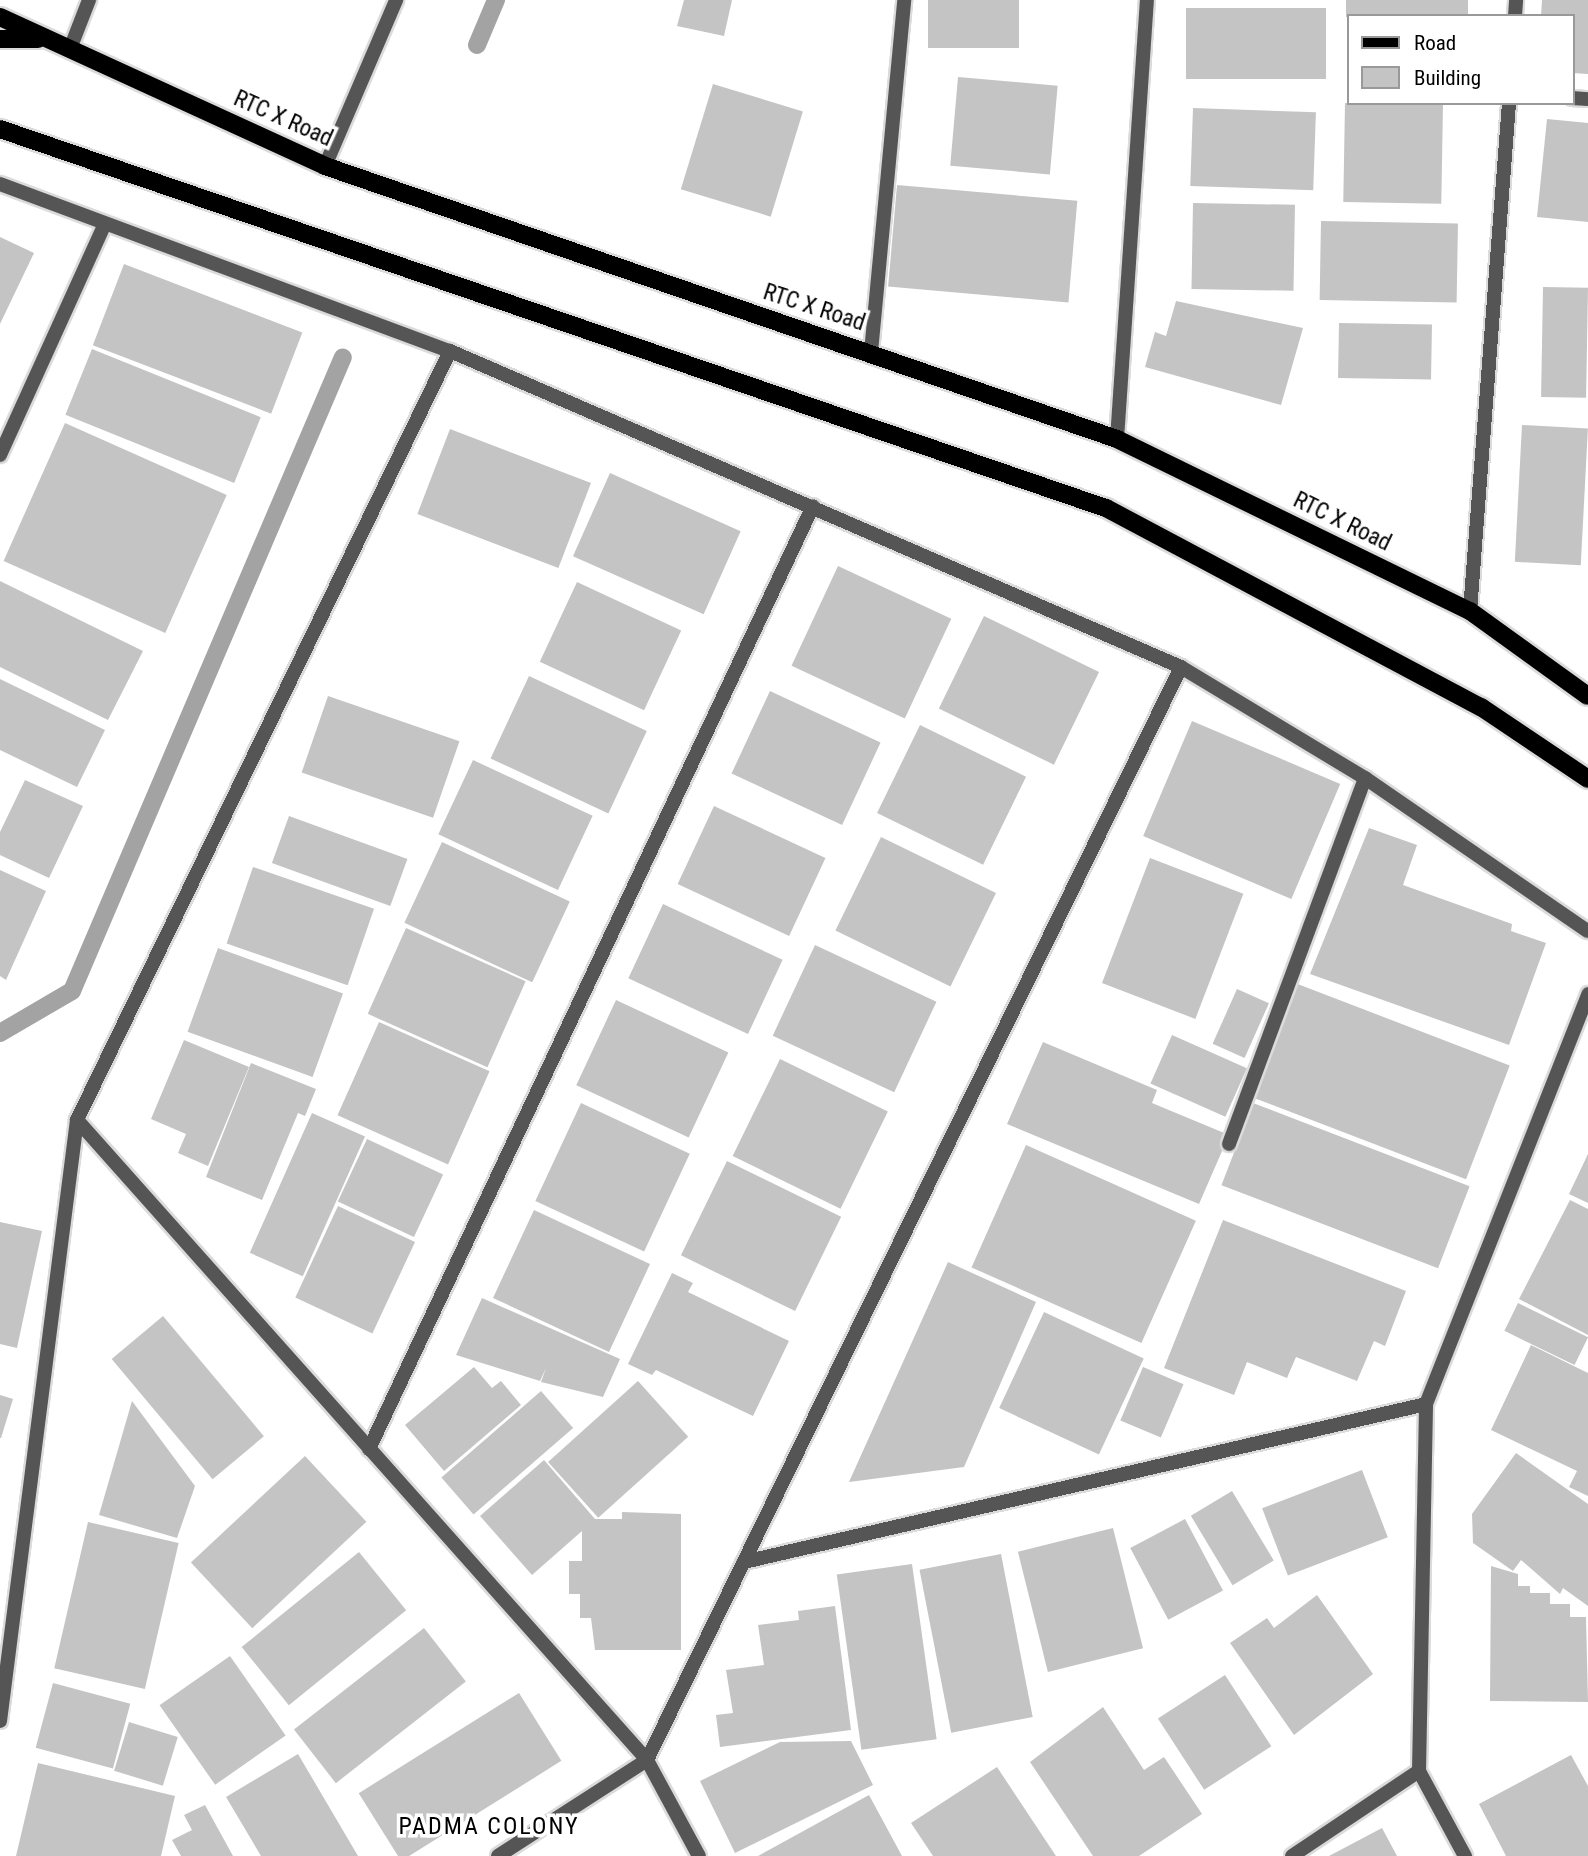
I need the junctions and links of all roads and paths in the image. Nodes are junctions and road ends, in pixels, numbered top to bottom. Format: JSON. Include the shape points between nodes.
{"nodes":[{"id":1,"x":89,"y":0,"type":"edge"},
{"id":2,"x":396,"y":0,"type":"edge"},
{"id":3,"x":904,"y":0,"type":"edge"},
{"id":4,"x":1147,"y":0,"type":"edge"},
{"id":5,"x":0,"y":17,"type":"edge"},
{"id":6,"x":0,"y":39,"type":"edge"},
{"id":7,"x":40,"y":39,"type":"junction"},
{"id":8,"x":70,"y":49,"type":"junction"},
{"id":9,"x":1509,"y":105,"type":"edge"},
{"id":10,"x":0,"y":129,"type":"edge"},
{"id":11,"x":325,"y":166,"type":"junction"},
{"id":12,"x":0,"y":184,"type":"edge"},
{"id":13,"x":104,"y":226,"type":"junction"},
{"id":14,"x":450,"y":351,"type":"junction"},
{"id":15,"x":872,"y":352,"type":"junction"},
{"id":16,"x":1117,"y":439,"type":"junction"},
{"id":17,"x":0,"y":454,"type":"edge"},
{"id":18,"x":813,"y":506,"type":"junction"},
{"id":19,"x":1470,"y":611,"type":"junction"},
{"id":20,"x":1181,"y":667,"type":"junction"},
{"id":21,"x":1588,"y":696,"type":"edge"},
{"id":22,"x":1365,"y":778,"type":"junction"},
{"id":23,"x":1588,"y":779,"type":"edge"},
{"id":24,"x":1588,"y":931,"type":"edge"},
{"id":25,"x":1588,"y":994,"type":"edge"},
{"id":26,"x":77,"y":1121,"type":"junction"},
{"id":27,"x":1229,"y":1144,"type":"dead end"},
{"id":28,"x":1426,"y":1404,"type":"junction"},
{"id":29,"x":369,"y":1449,"type":"junction"},
{"id":30,"x":744,"y":1562,"type":"junction"},
{"id":31,"x":0,"y":1721,"type":"edge"},
{"id":32,"x":647,"y":1760,"type":"junction"},
{"id":33,"x":1419,"y":1771,"type":"junction"},
{"id":34,"x":498,"y":1856,"type":"edge"},
{"id":35,"x":699,"y":1856,"type":"edge"},
{"id":36,"x":1292,"y":1856,"type":"edge"},
{"id":37,"x":1465,"y":1856,"type":"edge"}],
"edges":[{"from":1,"to":8,"type":"street"},
{"from":2,"to":11,"type":"street"},
{"from":3,"to":15,"type":"street"},
{"from":4,"to":16,"type":"street"},
{"from":5,"to":7,"type":"main road","name":"RTC X Road"},
{"from":6,"to":7,"type":"main road"},
{"from":7,"to":8,"type":"main road","name":"RTC X Road"},
{"from":8,"to":11,"type":"main road","name":"RTC X Road"},
{"from":9,"to":19,"type":"street"},
{"from":10,"to":23,"type":"main road","via":[[1106,508],[1481,707]]},
{"from":11,"to":15,"type":"main road","name":"RTC X Road"},
{"from":12,"to":13,"type":"street"},
{"from":13,"to":14,"type":"street"},
{"from":13,"to":17,"type":"street"},
{"from":14,"to":18,"type":"street"},
{"from":14,"to":26,"type":"street"},
{"from":15,"to":16,"type":"main road","name":"RTC X Road"},
{"from":16,"to":19,"type":"main road","name":"RTC X Road"},
{"from":18,"to":20,"type":"street"},
{"from":18,"to":29,"type":"street"},
{"from":19,"to":21,"type":"main road","name":"RTC X Road"},
{"from":20,"to":22,"type":"street"},
{"from":20,"to":30,"type":"street"},
{"from":22,"to":24,"type":"street"},
{"from":22,"to":27,"type":"street"},
{"from":25,"to":28,"type":"street"},
{"from":26,"to":29,"type":"street"},
{"from":26,"to":31,"type":"street"},
{"from":28,"to":30,"type":"street"},
{"from":28,"to":33,"type":"street"},
{"from":29,"to":32,"type":"street"},
{"from":30,"to":32,"type":"street"},
{"from":32,"to":34,"type":"street"},
{"from":32,"to":35,"type":"street"},
{"from":33,"to":36,"type":"street"},
{"from":33,"to":37,"type":"street"}]}
